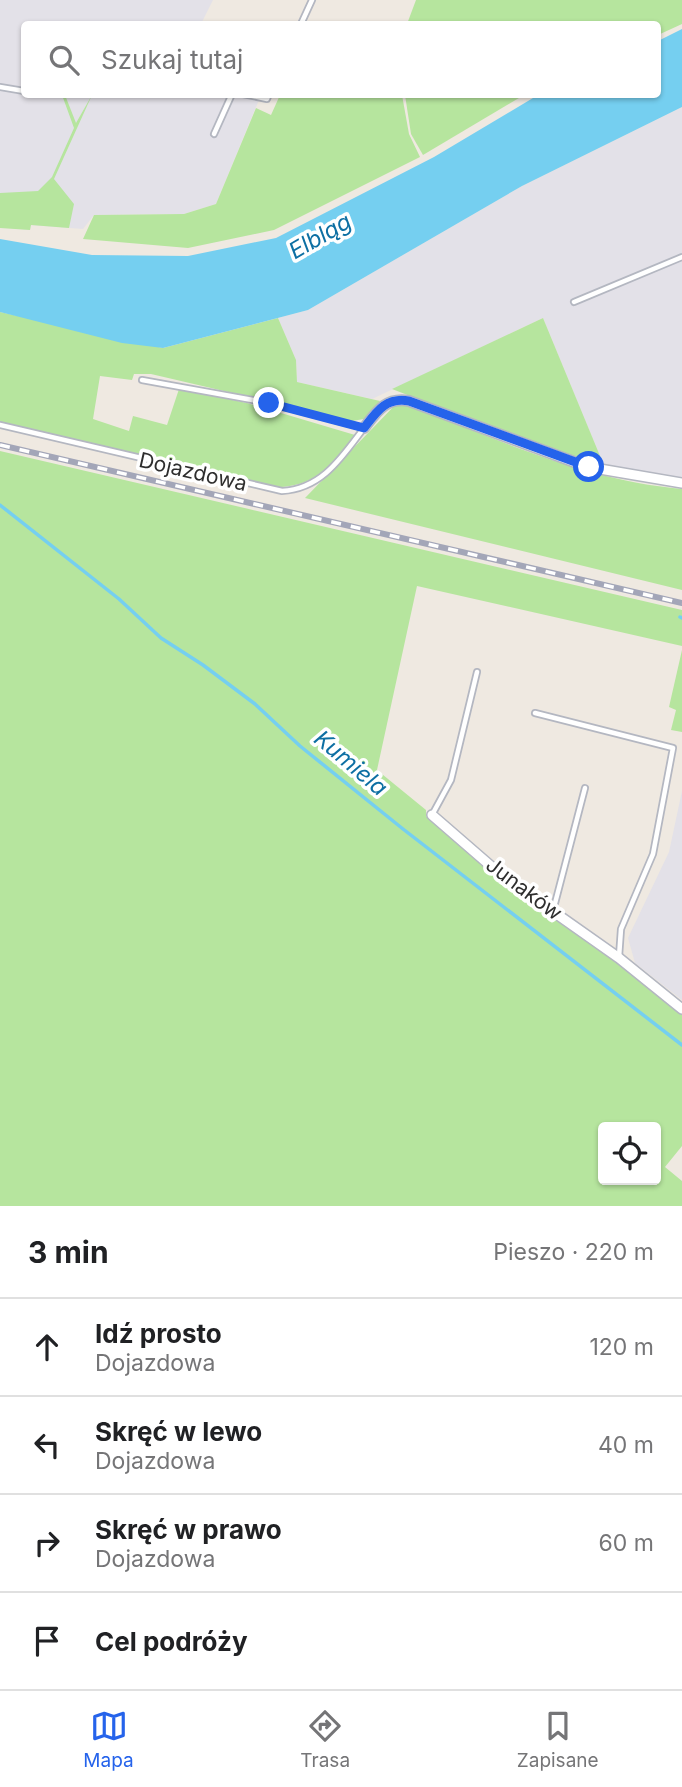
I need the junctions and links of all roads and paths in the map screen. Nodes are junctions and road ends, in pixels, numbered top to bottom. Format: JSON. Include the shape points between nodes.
{"nodes":[{"id":1,"x":312,"y":0,"type":"edge"},
{"id":2,"x":302,"y":21,"type":"edge"},
{"id":3,"x":0,"y":87,"type":"edge"},
{"id":4,"x":21,"y":90,"type":"edge"},
{"id":5,"x":230,"y":98,"type":"edge"},
{"id":6,"x":214,"y":134,"type":"dead end"},
{"id":7,"x":682,"y":257,"type":"edge"},
{"id":8,"x":574,"y":302,"type":"dead end"},
{"id":9,"x":142,"y":380,"type":"dead end"},
{"id":10,"x":0,"y":425,"type":"edge"},
{"id":11,"x":364,"y":428,"type":"junction"},
{"id":12,"x":682,"y":483,"type":"edge"},
{"id":13,"x":477,"y":671,"type":"dead end"},
{"id":14,"x":535,"y":713,"type":"dead end"},
{"id":15,"x":585,"y":788,"type":"dead end"},
{"id":16,"x":432,"y":815,"type":"joint"},
{"id":17,"x":553,"y":911,"type":"junction"},
{"id":18,"x":619,"y":958,"type":"junction"},
{"id":19,"x":682,"y":1009,"type":"edge"}],
"edges":[{"from":1,"to":2,"type":"lane"},
{"from":3,"to":4,"type":"lane"},
{"from":5,"to":6,"type":"lane"},
{"from":7,"to":8,"type":"lane"},
{"from":9,"to":11,"type":"lane","via":[[269,403]]},
{"from":10,"to":11,"type":"lane","name":"Dojazdowa","via":[[282,491],[311,484],[325,475]]},
{"from":11,"to":12,"type":"street","name":"Dojazdowa","via":[[387,402],[398,399],[589,467]]},
{"from":13,"to":16,"type":"lane","via":[[451,780]]},
{"from":14,"to":18,"type":"lane","via":[[673,748],[653,854],[621,929]]},
{"from":15,"to":17,"type":"lane"},
{"from":16,"to":17,"type":"street","name":"Junaków","via":[[500,874]]},
{"from":17,"to":18,"type":"street","name":"Junaków"},
{"from":18,"to":19,"type":"street","name":"Junaków"}]}
